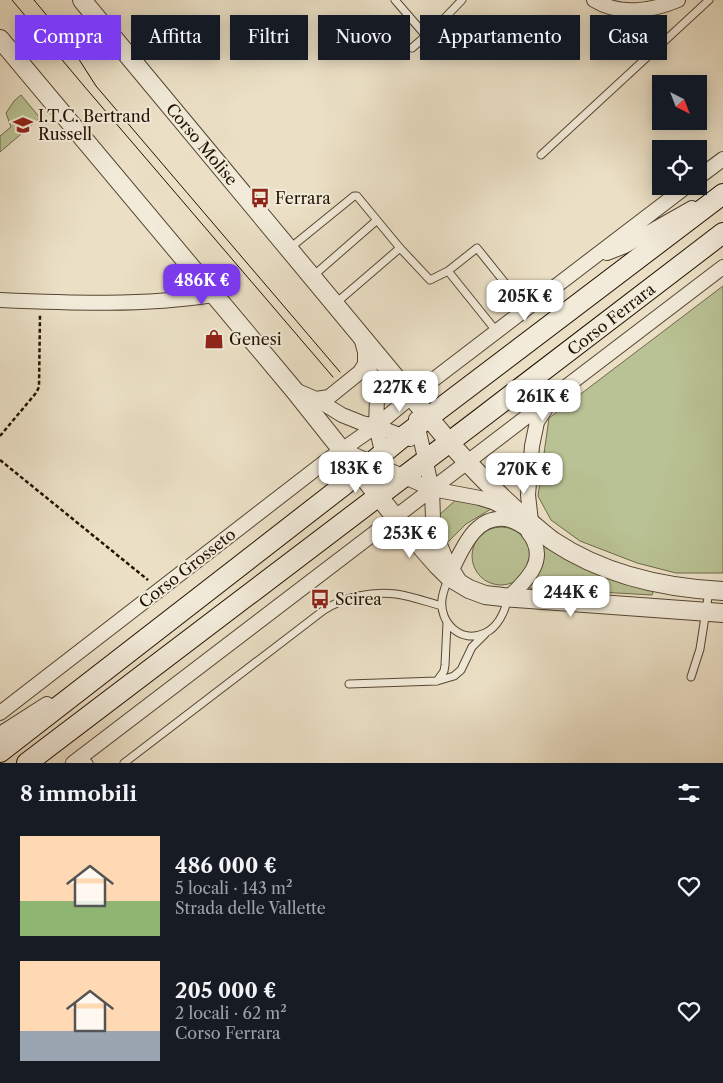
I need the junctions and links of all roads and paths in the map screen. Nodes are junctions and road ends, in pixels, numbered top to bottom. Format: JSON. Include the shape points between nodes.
{"nodes":[{"id":1,"x":82,"y":0,"type":"edge"},
{"id":2,"x":395,"y":0,"type":"edge"},
{"id":3,"x":462,"y":0,"type":"edge"},
{"id":4,"x":594,"y":0,"type":"edge"},
{"id":5,"x":678,"y":0,"type":"edge"},
{"id":6,"x":710,"y":0,"type":"edge"},
{"id":7,"x":447,"y":15,"type":"edge"},
{"id":8,"x":420,"y":29,"type":"edge"},
{"id":9,"x":0,"y":40,"type":"edge"},
{"id":10,"x":420,"y":41,"type":"edge"},
{"id":11,"x":412,"y":48,"type":"dead end"},
{"id":12,"x":541,"y":155,"type":"dead end"},
{"id":13,"x":723,"y":159,"type":"edge"},
{"id":14,"x":707,"y":171,"type":"edge"},
{"id":15,"x":723,"y":192,"type":"edge"},
{"id":16,"x":675,"y":195,"type":"edge"},
{"id":17,"x":376,"y":221,"type":"junction"},
{"id":18,"x":723,"y":233,"type":"edge"},
{"id":19,"x":400,"y":248,"type":"junction"},
{"id":20,"x":289,"y":249,"type":"junction"},
{"id":21,"x":588,"y":262,"type":"junction"},
{"id":22,"x":723,"y":267,"type":"edge"},
{"id":23,"x":448,"y":271,"type":"junction"},
{"id":24,"x":312,"y":277,"type":"junction"},
{"id":25,"x":213,"y":294,"type":"junction"},
{"id":26,"x":0,"y":300,"type":"edge"},
{"id":27,"x":41,"y":301,"type":"junction"},
{"id":28,"x":334,"y":304,"type":"junction"},
{"id":29,"x":526,"y":309,"type":"junction"},
{"id":30,"x":497,"y":332,"type":"junction"},
{"id":31,"x":360,"y":335,"type":"junction"},
{"id":32,"x":366,"y":355,"type":"junction"},
{"id":33,"x":294,"y":390,"type":"junction"},
{"id":34,"x":562,"y":390,"type":"junction"},
{"id":35,"x":412,"y":396,"type":"junction"},
{"id":36,"x":316,"y":400,"type":"junction"},
{"id":37,"x":376,"y":426,"type":"junction"},
{"id":38,"x":0,"y":436,"type":"edge"},
{"id":39,"x":426,"y":440,"type":"junction"},
{"id":40,"x":342,"y":450,"type":"junction"},
{"id":41,"x":0,"y":460,"type":"edge"},
{"id":42,"x":467,"y":462,"type":"junction"},
{"id":43,"x":382,"y":474,"type":"junction"},
{"id":44,"x":432,"y":489,"type":"junction"},
{"id":45,"x":495,"y":491,"type":"junction"},
{"id":46,"x":512,"y":512,"type":"junction"},
{"id":47,"x":395,"y":517,"type":"junction"},
{"id":48,"x":530,"y":531,"type":"junction"},
{"id":49,"x":455,"y":577,"type":"junction"},
{"id":50,"x":160,"y":590,"type":"junction"},
{"id":51,"x":716,"y":591,"type":"edge"},
{"id":52,"x":508,"y":598,"type":"junction"},
{"id":53,"x":442,"y":606,"type":"junction"},
{"id":54,"x":705,"y":612,"type":"junction"},
{"id":55,"x":723,"y":613,"type":"edge"},
{"id":56,"x":447,"y":622,"type":"junction"},
{"id":57,"x":484,"y":634,"type":"junction"},
{"id":58,"x":120,"y":660,"type":"junction"},
{"id":59,"x":691,"y":677,"type":"dead end"},
{"id":60,"x":437,"y":681,"type":"junction"},
{"id":61,"x":349,"y":684,"type":"dead end"},
{"id":62,"x":0,"y":713,"type":"edge"},
{"id":63,"x":0,"y":734,"type":"edge"},
{"id":64,"x":0,"y":752,"type":"edge"},
{"id":65,"x":81,"y":760,"type":"edge"},
{"id":66,"x":27,"y":763,"type":"edge"},
{"id":67,"x":124,"y":763,"type":"edge"}],
"edges":[{"from":1,"to":20,"type":"street","name":"Corso Molise"},
{"from":2,"to":8,"type":"lane"},
{"from":3,"to":7,"type":"lane"},
{"from":4,"to":5,"type":"street","via":[[615,8],[639,10],[661,7]]},
{"from":6,"to":12,"type":"lane"},
{"from":9,"to":25,"type":"street"},
{"from":10,"to":11,"type":"lane"},
{"from":13,"to":14,"type":"street"},
{"from":15,"to":21,"type":"street","name":"Corso Ferrara","via":[[625,246]]},
{"from":15,"to":39,"type":"main road","name":"Corso Ferrara"},
{"from":16,"to":21,"type":"street","name":"Corso Ferrara"},
{"from":17,"to":19,"type":"lane"},
{"from":17,"to":20,"type":"lane","via":[[354,196]]},
{"from":17,"to":24,"type":"lane"},
{"from":18,"to":39,"type":"main road","name":"Corso Ferrara"},
{"from":19,"to":23,"type":"lane","via":[[430,280]]},
{"from":19,"to":28,"type":"lane"},
{"from":20,"to":24,"type":"street","name":"Corso Molise"},
{"from":21,"to":29,"type":"street","name":"Corso Ferrara"},
{"from":22,"to":34,"type":"street","name":"Corso Ferrara"},
{"from":23,"to":29,"type":"lane","via":[[477,248]]},
{"from":23,"to":30,"type":"lane"},
{"from":24,"to":28,"type":"street","name":"Corso Molise"},
{"from":25,"to":27,"type":"street","via":[[159,300]]},
{"from":25,"to":33,"type":"street"},
{"from":26,"to":27,"type":"street"},
{"from":27,"to":38,"type":"path","via":[[39,387]]},
{"from":28,"to":31,"type":"street","name":"Corso Molise"},
{"from":29,"to":30,"type":"street","name":"Corso Ferrara"},
{"from":30,"to":35,"type":"street","name":"Corso Ferrara"},
{"from":31,"to":32,"type":"street","name":"Corso Molise"},
{"from":31,"to":35,"type":"street","name":"Corso Molise"},
{"from":32,"to":36,"type":"street","via":[[360,372],[329,397]]},
{"from":32,"to":37,"type":"street","name":"Corso Molise","via":[[377,398]]},
{"from":33,"to":36,"type":"street"},
{"from":33,"to":40,"type":"street"},
{"from":34,"to":42,"type":"street","name":"Corso Ferrara"},
{"from":34,"to":48,"type":"street","via":[[544,410],[535,428],[528,490]]},
{"from":35,"to":37,"type":"street","name":"Corso Ferrara"},
{"from":35,"to":39,"type":"street","name":"Corso Molise"},
{"from":36,"to":37,"type":"street","via":[[342,415]]},
{"from":37,"to":39,"type":"street"},
{"from":37,"to":40,"type":"street","name":"Corso Grosseto"},
{"from":37,"to":43,"type":"street","name":"Corso Molise"},
{"from":39,"to":42,"type":"street","name":"Corso Molise"},
{"from":39,"to":43,"type":"main road","name":"Corso Ferrara"},
{"from":39,"to":43,"type":"main road","name":"Corso Grosseto"},
{"from":39,"to":44,"type":"street"},
{"from":40,"to":43,"type":"street"},
{"from":40,"to":50,"type":"street","name":"Corso Grosseto"},
{"from":41,"to":50,"type":"path"},
{"from":42,"to":44,"type":"street","name":"Corso Ferrara"},
{"from":42,"to":45,"type":"street","name":"Corso Molise"},
{"from":43,"to":44,"type":"street"},
{"from":43,"to":47,"type":"street"},
{"from":43,"to":58,"type":"main road","name":"Corso Grosseto"},
{"from":43,"to":66,"type":"main road","name":"Corso Grosseto"},
{"from":44,"to":46,"type":"street","via":[[487,500]]},
{"from":44,"to":47,"type":"street"},
{"from":44,"to":49,"type":"street","via":[[436,535]]},
{"from":45,"to":46,"type":"street"},
{"from":45,"to":48,"type":"street","name":"Corso Molise"},
{"from":46,"to":48,"type":"street"},
{"from":47,"to":49,"type":"street","via":[[433,561]]},
{"from":47,"to":65,"type":"street"},
{"from":48,"to":49,"type":"street","via":[[509,520],[484,523],[470,534]]},
{"from":48,"to":51,"type":"street","name":"Corso Molise","via":[[620,574],[664,586]]},
{"from":48,"to":52,"type":"street","via":[[536,549],[535,566],[530,576]]},
{"from":49,"to":52,"type":"street","via":[[485,594]]},
{"from":49,"to":53,"type":"lane","via":[[444,592]]},
{"from":50,"to":62,"type":"street","name":"Corso Grosseto"},
{"from":51,"to":54,"type":"lane"},
{"from":52,"to":54,"type":"street"},
{"from":52,"to":57,"type":"lane","via":[[504,613]]},
{"from":53,"to":56,"type":"lane"},
{"from":53,"to":67,"type":"lane","via":[[388,594],[355,597],[334,604]]},
{"from":54,"to":55,"type":"street"},
{"from":54,"to":59,"type":"lane","via":[[700,649]]},
{"from":56,"to":57,"type":"lane","via":[[461,635]]},
{"from":56,"to":60,"type":"lane","via":[[444,671]]},
{"from":57,"to":60,"type":"lane","via":[[472,647],[458,674]]},
{"from":58,"to":63,"type":"street","name":"Corso Grosseto"},
{"from":58,"to":64,"type":"main road","name":"Corso Grosseto"},
{"from":60,"to":61,"type":"lane"}]}
